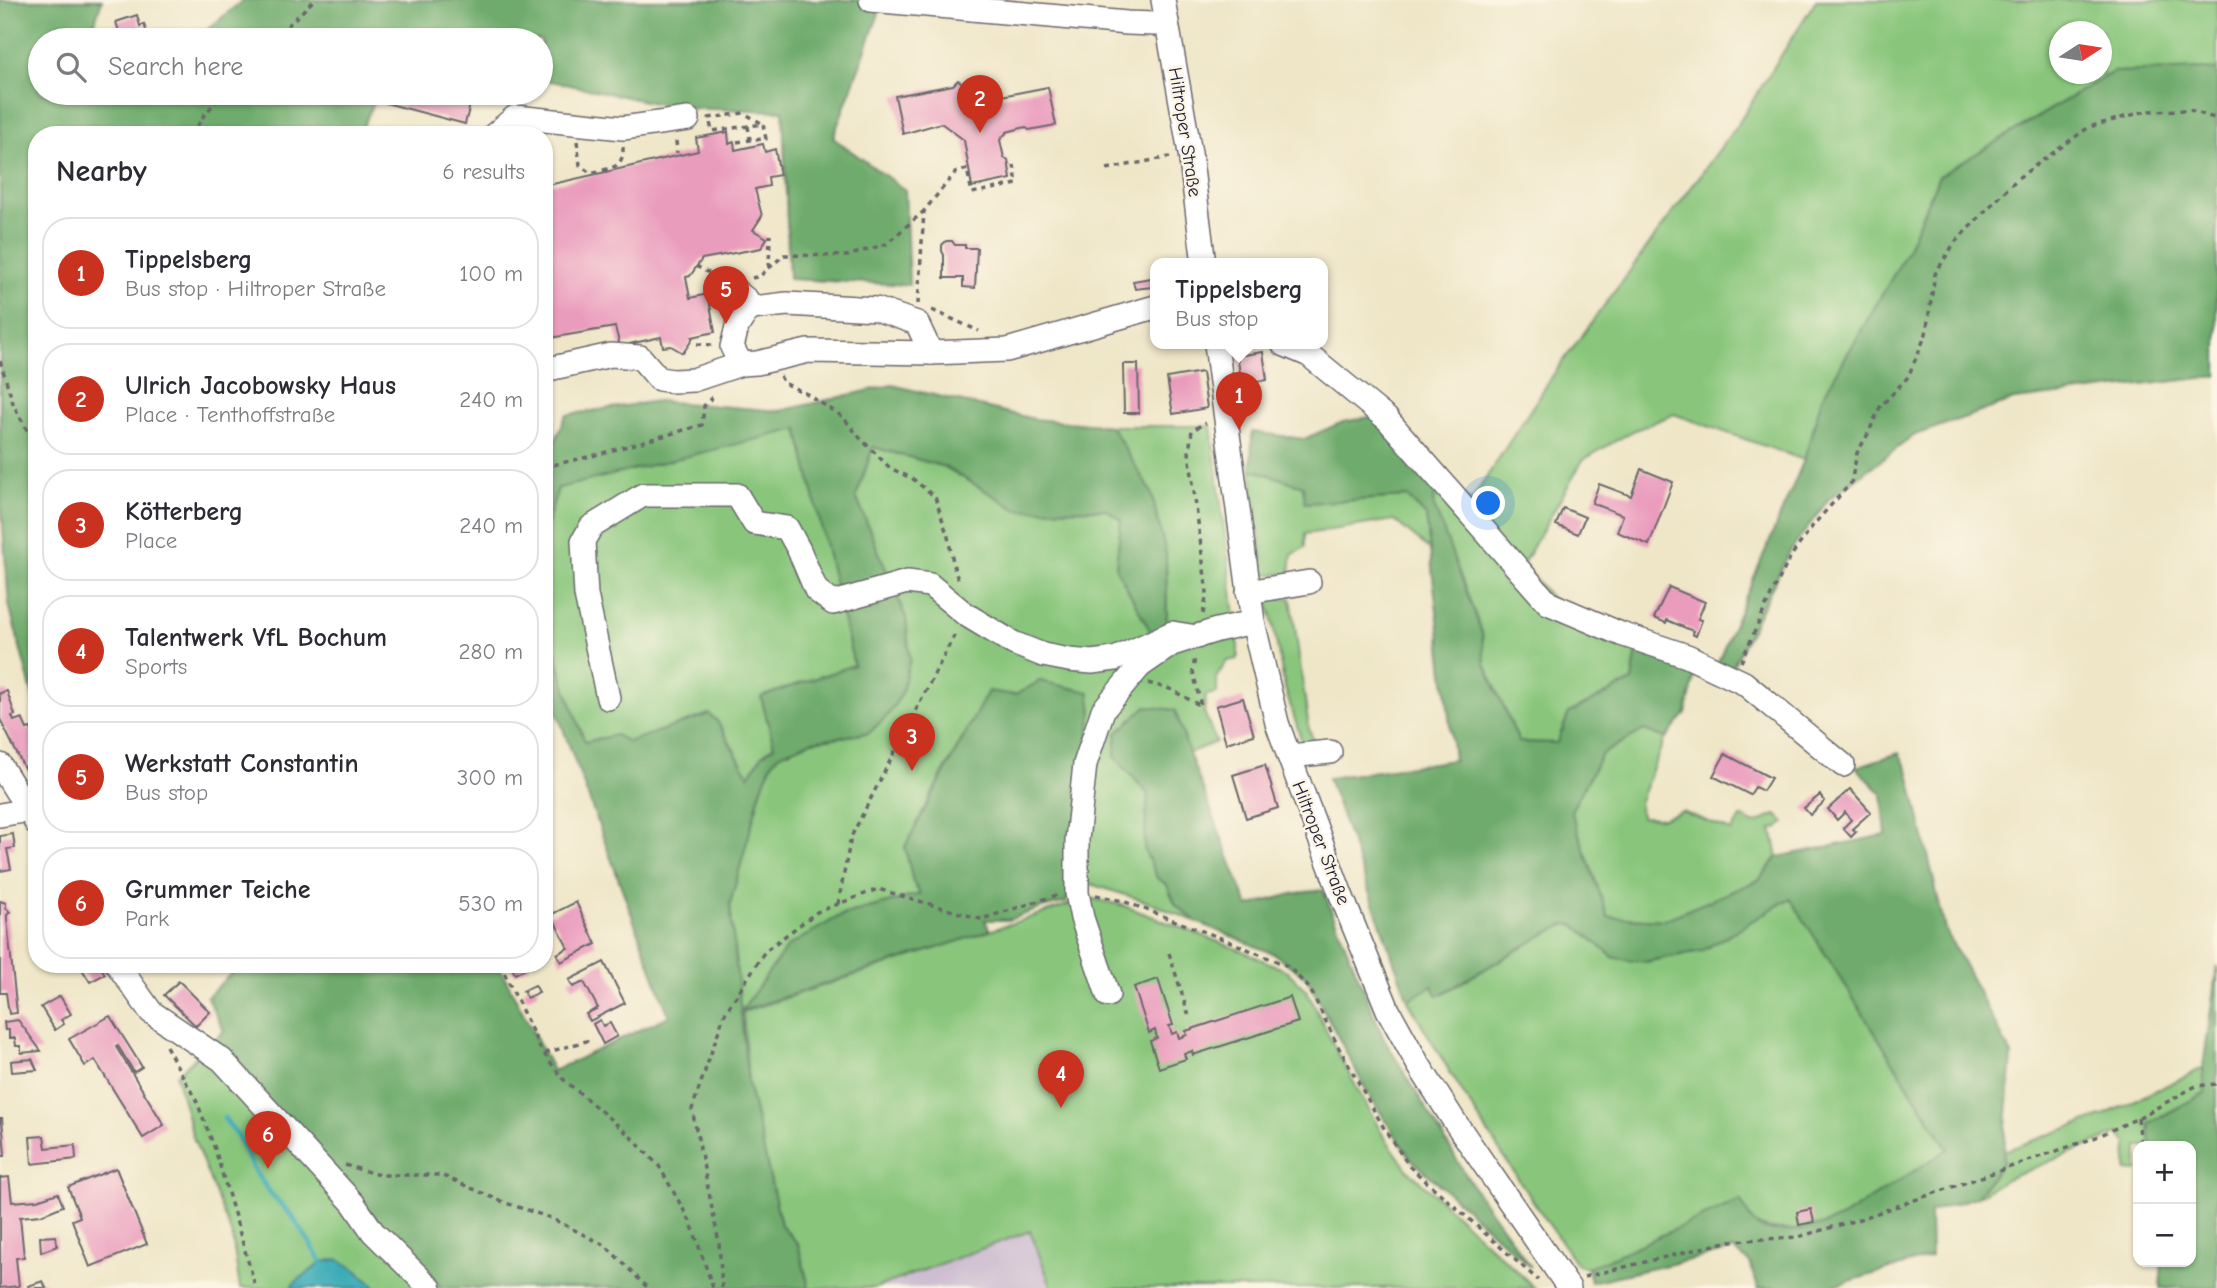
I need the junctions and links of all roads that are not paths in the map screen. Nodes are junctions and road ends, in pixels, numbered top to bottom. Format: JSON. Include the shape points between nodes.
{"nodes":[{"id":1,"x":871,"y":0,"type":"edge"},
{"id":2,"x":1165,"y":11,"type":"edge"},
{"id":3,"x":504,"y":126,"type":"edge"},
{"id":4,"x":682,"y":127,"type":"road end"},
{"id":5,"x":1203,"y":258,"type":"edge"},
{"id":6,"x":726,"y":283,"type":"dead end"},
{"id":7,"x":752,"y":308,"type":"junction"},
{"id":8,"x":1150,"y":308,"type":"edge"},
{"id":9,"x":1217,"y":349,"type":"edge"},
{"id":10,"x":1295,"y":349,"type":"edge"},
{"id":11,"x":931,"y":354,"type":"junction"},
{"id":12,"x":741,"y":365,"type":"junction"},
{"id":13,"x":553,"y":368,"type":"edge"},
{"id":14,"x":1309,"y":582,"type":"dead end"},
{"id":15,"x":1248,"y":592,"type":"junction"},
{"id":16,"x":1253,"y":622,"type":"junction"},
{"id":17,"x":1197,"y":637,"type":"junction"},
{"id":18,"x":608,"y":698,"type":"dead end"},
{"id":19,"x":1331,"y":752,"type":"dead end"},
{"id":20,"x":1289,"y":756,"type":"junction"},
{"id":21,"x":0,"y":765,"type":"edge"},
{"id":22,"x":1843,"y":765,"type":"dead end"},
{"id":23,"x":28,"y":809,"type":"edge"},
{"id":24,"x":0,"y":816,"type":"edge"},
{"id":25,"x":28,"y":817,"type":"edge"},
{"id":26,"x":123,"y":973,"type":"edge"},
{"id":27,"x":1108,"y":995,"type":"dead end"},
{"id":28,"x":1566,"y":1284,"type":"edge"},
{"id":29,"x":430,"y":1288,"type":"edge"}],
"edges":[{"from":1,"to":2,"type":"street","via":[[1154,24]]},
{"from":2,"to":5,"type":"street","name":"Hiltroper Straße"},
{"from":3,"to":4,"type":"street","via":[[515,117],[623,128]]},
{"from":6,"to":7,"type":"street"},
{"from":7,"to":11,"type":"street","via":[[787,304],[876,309],[917,323]]},
{"from":7,"to":12,"type":"street","via":[[737,327],[732,346]]},
{"from":8,"to":11,"type":"street","via":[[1007,350]]},
{"from":9,"to":15,"type":"street","name":"Hiltroper Straße"},
{"from":10,"to":22,"type":"street","via":[[1309,355],[1387,419],[1548,603],[1744,683]]},
{"from":11,"to":12,"type":"street","via":[[808,351]]},
{"from":12,"to":13,"type":"street","via":[[680,382],[659,379],[640,358],[611,355]]},
{"from":14,"to":15,"type":"street"},
{"from":15,"to":16,"type":"street","name":"Hiltroper Straße"},
{"from":16,"to":17,"type":"street"},
{"from":16,"to":20,"type":"street","name":"Hiltroper Straße"},
{"from":17,"to":18,"type":"street","via":[[1172,632],[1115,659],[1069,660],[1043,655],[984,628],[930,585],[907,582],[833,603],[816,590],[787,528],[754,523],[737,495],[643,495],[591,527],[583,541],[586,595]]},
{"from":17,"to":27,"type":"street","via":[[1172,644],[1140,666],[1103,710],[1085,764],[1077,893]]},
{"from":19,"to":20,"type":"street"},
{"from":20,"to":28,"type":"street","name":"Hiltroper Straße","via":[[1388,1010],[1452,1119]]},
{"from":21,"to":23,"type":"street"},
{"from":24,"to":25,"type":"street"},
{"from":26,"to":29,"type":"street","via":[[151,1012],[222,1060],[353,1203],[373,1231]]}]}
